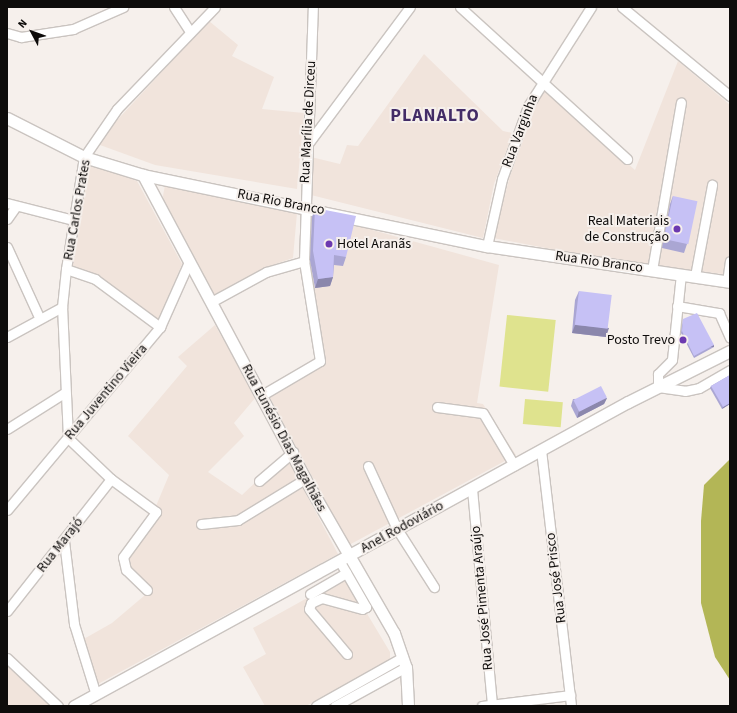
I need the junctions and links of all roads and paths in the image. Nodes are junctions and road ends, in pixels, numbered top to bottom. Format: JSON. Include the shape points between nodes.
{"nodes":[{"id":1,"x":123,"y":7,"type":"edge"},
{"id":2,"x":174,"y":7,"type":"edge"},
{"id":3,"x":216,"y":7,"type":"edge"},
{"id":4,"x":313,"y":7,"type":"edge"},
{"id":5,"x":410,"y":7,"type":"edge"},
{"id":6,"x":460,"y":7,"type":"edge"},
{"id":7,"x":591,"y":7,"type":"edge"},
{"id":8,"x":622,"y":7,"type":"edge"},
{"id":9,"x":190,"y":32,"type":"junction"},
{"id":10,"x":7,"y":33,"type":"edge"},
{"id":11,"x":541,"y":80,"type":"junction"},
{"id":12,"x":730,"y":96,"type":"edge"},
{"id":13,"x":681,"y":102,"type":"dead end"},
{"id":14,"x":7,"y":118,"type":"edge"},
{"id":15,"x":307,"y":145,"type":"junction"},
{"id":16,"x":84,"y":157,"type":"junction"},
{"id":17,"x":627,"y":159,"type":"dead end"},
{"id":18,"x":143,"y":175,"type":"junction"},
{"id":19,"x":712,"y":185,"type":"dead end"},
{"id":20,"x":11,"y":205,"type":"edge"},
{"id":21,"x":304,"y":206,"type":"junction"},
{"id":22,"x":7,"y":219,"type":"edge"},
{"id":23,"x":73,"y":220,"type":"junction"},
{"id":24,"x":7,"y":246,"type":"edge"},
{"id":25,"x":487,"y":246,"type":"junction"},
{"id":26,"x":304,"y":261,"type":"junction"},
{"id":27,"x":730,"y":261,"type":"edge"},
{"id":28,"x":188,"y":264,"type":"junction"},
{"id":29,"x":66,"y":269,"type":"junction"},
{"id":30,"x":652,"y":270,"type":"junction"},
{"id":31,"x":681,"y":274,"type":"junction"},
{"id":32,"x":695,"y":276,"type":"junction"},
{"id":33,"x":729,"y":282,"type":"edge"},
{"id":34,"x":211,"y":302,"type":"junction"},
{"id":35,"x":676,"y":306,"type":"junction"},
{"id":36,"x":62,"y":307,"type":"junction"},
{"id":37,"x":39,"y":317,"type":"junction"},
{"id":38,"x":160,"y":327,"type":"junction"},
{"id":39,"x":7,"y":337,"type":"edge"},
{"id":40,"x":730,"y":338,"type":"edge"},
{"id":41,"x":730,"y":351,"type":"edge"},
{"id":42,"x":730,"y":370,"type":"edge"},
{"id":43,"x":658,"y":386,"type":"junction"},
{"id":44,"x":64,"y":393,"type":"junction"},
{"id":45,"x":262,"y":395,"type":"junction"},
{"id":46,"x":438,"y":407,"type":"dead end"},
{"id":47,"x":66,"y":412,"type":"junction"},
{"id":48,"x":82,"y":421,"type":"junction"},
{"id":49,"x":7,"y":429,"type":"edge"},
{"id":50,"x":68,"y":438,"type":"junction"},
{"id":51,"x":541,"y":450,"type":"junction"},
{"id":52,"x":293,"y":452,"type":"junction"},
{"id":53,"x":514,"y":465,"type":"junction"},
{"id":54,"x":368,"y":466,"type":"dead end"},
{"id":55,"x":111,"y":478,"type":"junction"},
{"id":56,"x":305,"y":479,"type":"junction"},
{"id":57,"x":259,"y":481,"type":"dead end"},
{"id":58,"x":472,"y":489,"type":"junction"},
{"id":59,"x":7,"y":510,"type":"edge"},
{"id":60,"x":201,"y":524,"type":"dead end"},
{"id":61,"x":397,"y":529,"type":"junction"},
{"id":62,"x":64,"y":542,"type":"junction"},
{"id":63,"x":344,"y":560,"type":"junction"},
{"id":64,"x":346,"y":573,"type":"junction"},
{"id":65,"x":434,"y":587,"type":"dead end"},
{"id":66,"x":147,"y":590,"type":"dead end"},
{"id":67,"x":310,"y":594,"type":"dead end"},
{"id":68,"x":7,"y":611,"type":"edge"},
{"id":69,"x":347,"y":654,"type":"dead end"},
{"id":70,"x":7,"y":658,"type":"edge"},
{"id":71,"x":405,"y":662,"type":"junction"},
{"id":72,"x":96,"y":695,"type":"junction"},
{"id":73,"x":570,"y":695,"type":"junction"},
{"id":74,"x":58,"y":706,"type":"edge"},
{"id":75,"x":74,"y":706,"type":"edge"},
{"id":76,"x":316,"y":706,"type":"edge"},
{"id":77,"x":334,"y":706,"type":"edge"},
{"id":78,"x":408,"y":706,"type":"edge"},
{"id":79,"x":482,"y":706,"type":"edge"},
{"id":80,"x":492,"y":706,"type":"edge"},
{"id":81,"x":571,"y":706,"type":"edge"}],
"edges":[{"from":1,"to":10,"type":"street","via":[[73,29],[21,38]]},
{"from":2,"to":9,"type":"street"},
{"from":3,"to":9,"type":"street","name":"Rua Carlos Prates"},
{"from":4,"to":15,"type":"street","name":"Rua Marília de Dirceu"},
{"from":5,"to":15,"type":"street"},
{"from":6,"to":11,"type":"street"},
{"from":7,"to":11,"type":"street","name":"Rua Varginha"},
{"from":8,"to":12,"type":"street"},
{"from":9,"to":16,"type":"street","name":"Rua Carlos Prates","via":[[117,109]]},
{"from":11,"to":17,"type":"street"},
{"from":11,"to":25,"type":"street","name":"Rua Varginha","via":[[528,106],[502,179]]},
{"from":13,"to":30,"type":"street"},
{"from":14,"to":16,"type":"main road","name":"Rua Rio Branco"},
{"from":15,"to":21,"type":"street","name":"Rua Marília de Dirceu"},
{"from":16,"to":18,"type":"main road","name":"Rua Rio Branco"},
{"from":16,"to":23,"type":"street","name":"Rua Carlos Prates"},
{"from":18,"to":21,"type":"main road","name":"Rua Rio Branco"},
{"from":18,"to":28,"type":"main road","name":"Rua Eunésio Dias Magalhães"},
{"from":19,"to":32,"type":"street"},
{"from":20,"to":22,"type":"street"},
{"from":20,"to":23,"type":"street"},
{"from":21,"to":25,"type":"main road","name":"Rua Rio Branco"},
{"from":21,"to":26,"type":"street","name":"Rua Marília de Dirceu"},
{"from":23,"to":29,"type":"street","name":"Rua Carlos Prates"},
{"from":24,"to":37,"type":"street"},
{"from":25,"to":30,"type":"main road","name":"Rua Rio Branco"},
{"from":26,"to":34,"type":"street","via":[[266,272]]},
{"from":26,"to":45,"type":"street","name":"Rua Marília de Dirceu","via":[[320,361]]},
{"from":27,"to":33,"type":"street"},
{"from":28,"to":34,"type":"main road","name":"Rua Eunésio Dias Magalhães"},
{"from":28,"to":38,"type":"street","name":"Rua Juventino Vieira"},
{"from":29,"to":36,"type":"street","name":"Rua Carlos Prates"},
{"from":29,"to":38,"type":"street","via":[[95,279]]},
{"from":30,"to":31,"type":"main road","name":"Rua Rio Branco"},
{"from":31,"to":32,"type":"main road","name":"Rua Rio Branco"},
{"from":31,"to":35,"type":"street"},
{"from":32,"to":33,"type":"main road","name":"Rua Rio Branco"},
{"from":34,"to":45,"type":"main road","name":"Rua Eunésio Dias Magalhães"},
{"from":35,"to":40,"type":"street","via":[[719,313]]},
{"from":35,"to":43,"type":"street","via":[[672,360],[658,374]]},
{"from":36,"to":37,"type":"street"},
{"from":36,"to":44,"type":"street","name":"Rua Carlos Prates"},
{"from":37,"to":39,"type":"street"},
{"from":38,"to":48,"type":"street","name":"Rua Juventino Vieira"},
{"from":41,"to":43,"type":"main road","name":"Anel Rodoviário"},
{"from":42,"to":43,"type":"street","via":[[700,388],[685,391]]},
{"from":43,"to":51,"type":"main road","name":"Anel Rodoviário"},
{"from":44,"to":47,"type":"street","name":"Rua Carlos Prates"},
{"from":44,"to":49,"type":"street"},
{"from":45,"to":52,"type":"main road","name":"Rua Eunésio Dias Magalhães"},
{"from":46,"to":53,"type":"street","via":[[482,413]]},
{"from":47,"to":48,"type":"street","via":[[76,421]]},
{"from":47,"to":50,"type":"street","name":"Rua Carlos Prates"},
{"from":48,"to":50,"type":"street","name":"Rua Juventino Vieira"},
{"from":50,"to":55,"type":"street"},
{"from":50,"to":59,"type":"street","name":"Rua Juventino Vieira"},
{"from":51,"to":53,"type":"main road","name":"Anel Rodoviário"},
{"from":51,"to":73,"type":"street","name":"Rua José Prisco"},
{"from":52,"to":56,"type":"main road","name":"Rua Eunésio Dias Magalhães"},
{"from":52,"to":57,"type":"street"},
{"from":53,"to":58,"type":"main road","name":"Anel Rodoviário"},
{"from":54,"to":61,"type":"street"},
{"from":55,"to":62,"type":"street","name":"Rua Marajó"},
{"from":55,"to":66,"type":"street","via":[[156,512],[123,557],[126,570]]},
{"from":56,"to":60,"type":"street","via":[[238,520]]},
{"from":56,"to":63,"type":"main road","name":"Rua Eunésio Dias Magalhães"},
{"from":58,"to":61,"type":"main road","name":"Anel Rodoviário"},
{"from":58,"to":80,"type":"street","name":"Rua José Pimenta Araújo"},
{"from":61,"to":63,"type":"main road","name":"Anel Rodoviário"},
{"from":61,"to":65,"type":"street"},
{"from":62,"to":68,"type":"street","name":"Rua Marajó"},
{"from":62,"to":72,"type":"street","via":[[76,630]]},
{"from":63,"to":64,"type":"street"},
{"from":63,"to":71,"type":"main road","name":"Rua Eunésio Dias Magalhães","via":[[394,633]]},
{"from":63,"to":72,"type":"main road","name":"Anel Rodoviário"},
{"from":64,"to":67,"type":"street"},
{"from":64,"to":69,"type":"street","via":[[365,602],[364,608],[322,598],[311,604],[309,609]]},
{"from":70,"to":74,"type":"street"},
{"from":71,"to":76,"type":"street"},
{"from":71,"to":77,"type":"street"},
{"from":71,"to":78,"type":"main road","name":"Rua Eunésio Dias Magalhães"},
{"from":72,"to":75,"type":"main road","name":"Anel Rodoviário"},
{"from":73,"to":80,"type":"street"},
{"from":73,"to":81,"type":"street","name":"Rua José Prisco"},
{"from":79,"to":80,"type":"street"}]}
